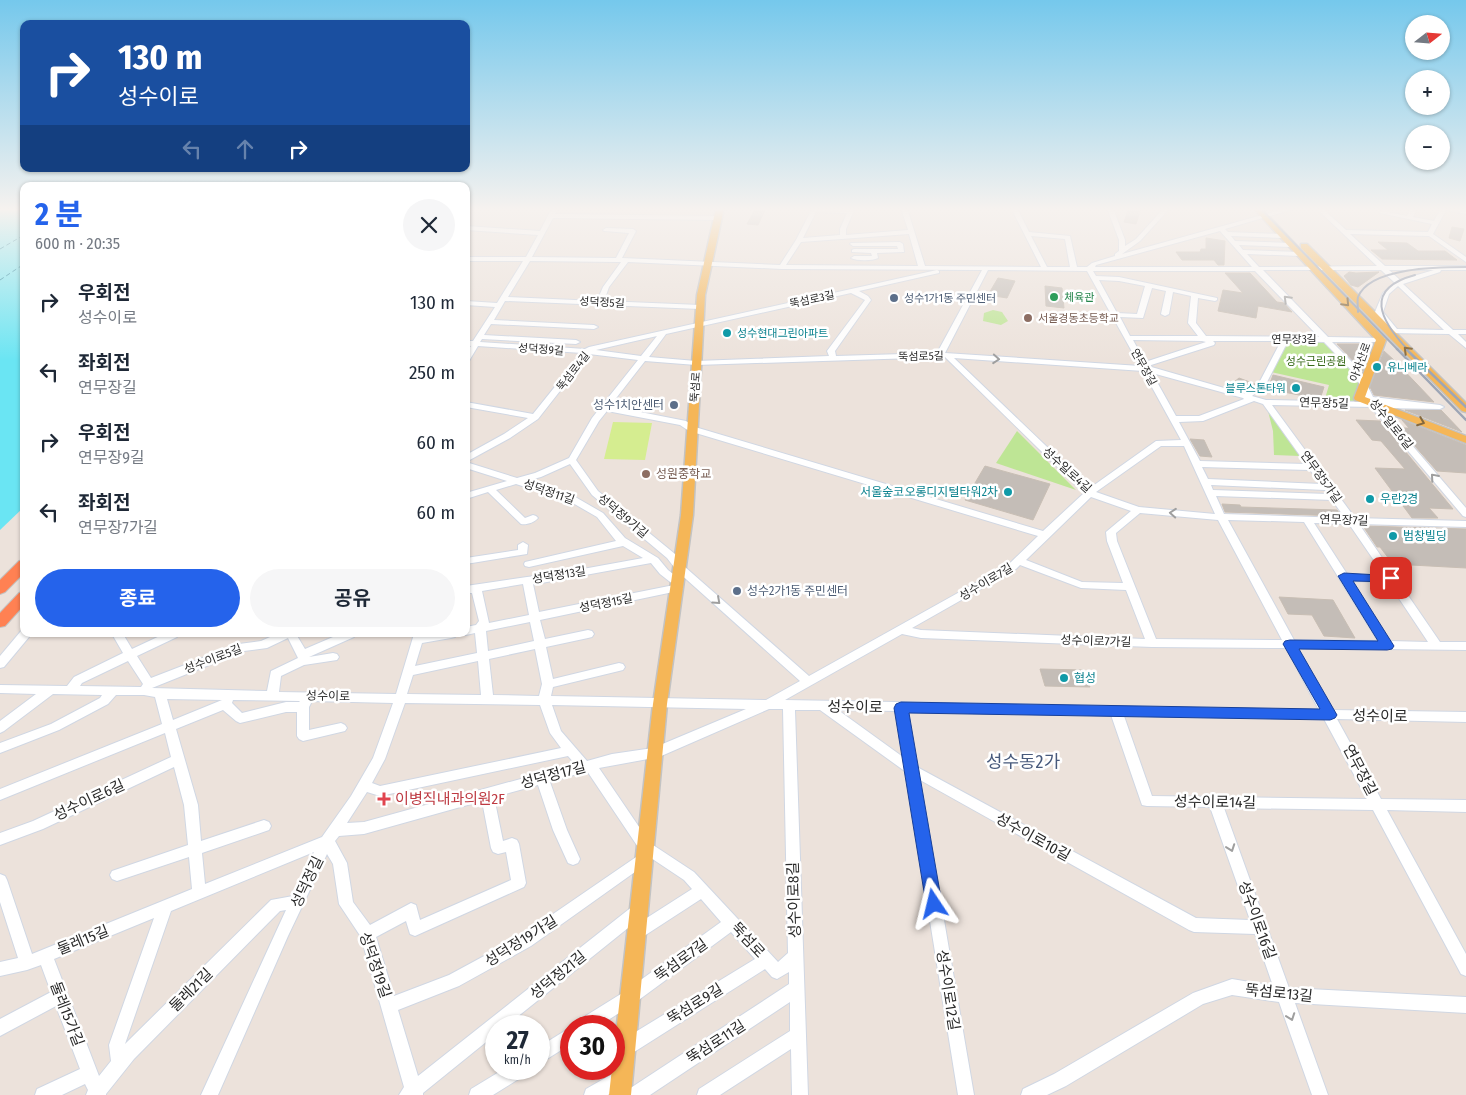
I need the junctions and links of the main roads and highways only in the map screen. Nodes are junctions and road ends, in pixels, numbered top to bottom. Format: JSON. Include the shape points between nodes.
{"nodes":[{"id":1,"x":708,"y":259,"type":"edge"},
{"id":2,"x":1305,"y":259,"type":"edge"},
{"id":3,"x":1317,"y":259,"type":"edge"},
{"id":4,"x":1466,"y":409,"type":"edge"},
{"id":5,"x":1466,"y":440,"type":"edge"},
{"id":6,"x":20,"y":568,"type":"edge"},
{"id":7,"x":0,"y":590,"type":"edge"},
{"id":8,"x":20,"y":600,"type":"edge"},
{"id":9,"x":0,"y":622,"type":"edge"},
{"id":10,"x":620,"y":1095,"type":"edge"}],
"edges":[{"from":1,"to":10,"type":"main road","name":"뚝섬로","via":[[700,307],[687,515],[660,704]]},
{"from":2,"to":5,"type":"main road","name":"아차산로","one_way":true,"via":[[1381,340],[1359,398]]},
{"from":4,"to":3,"type":"main road","name":"아차산로","one_way":true},
{"from":6,"to":7,"type":"highway"},
{"from":8,"to":9,"type":"highway"}]}
